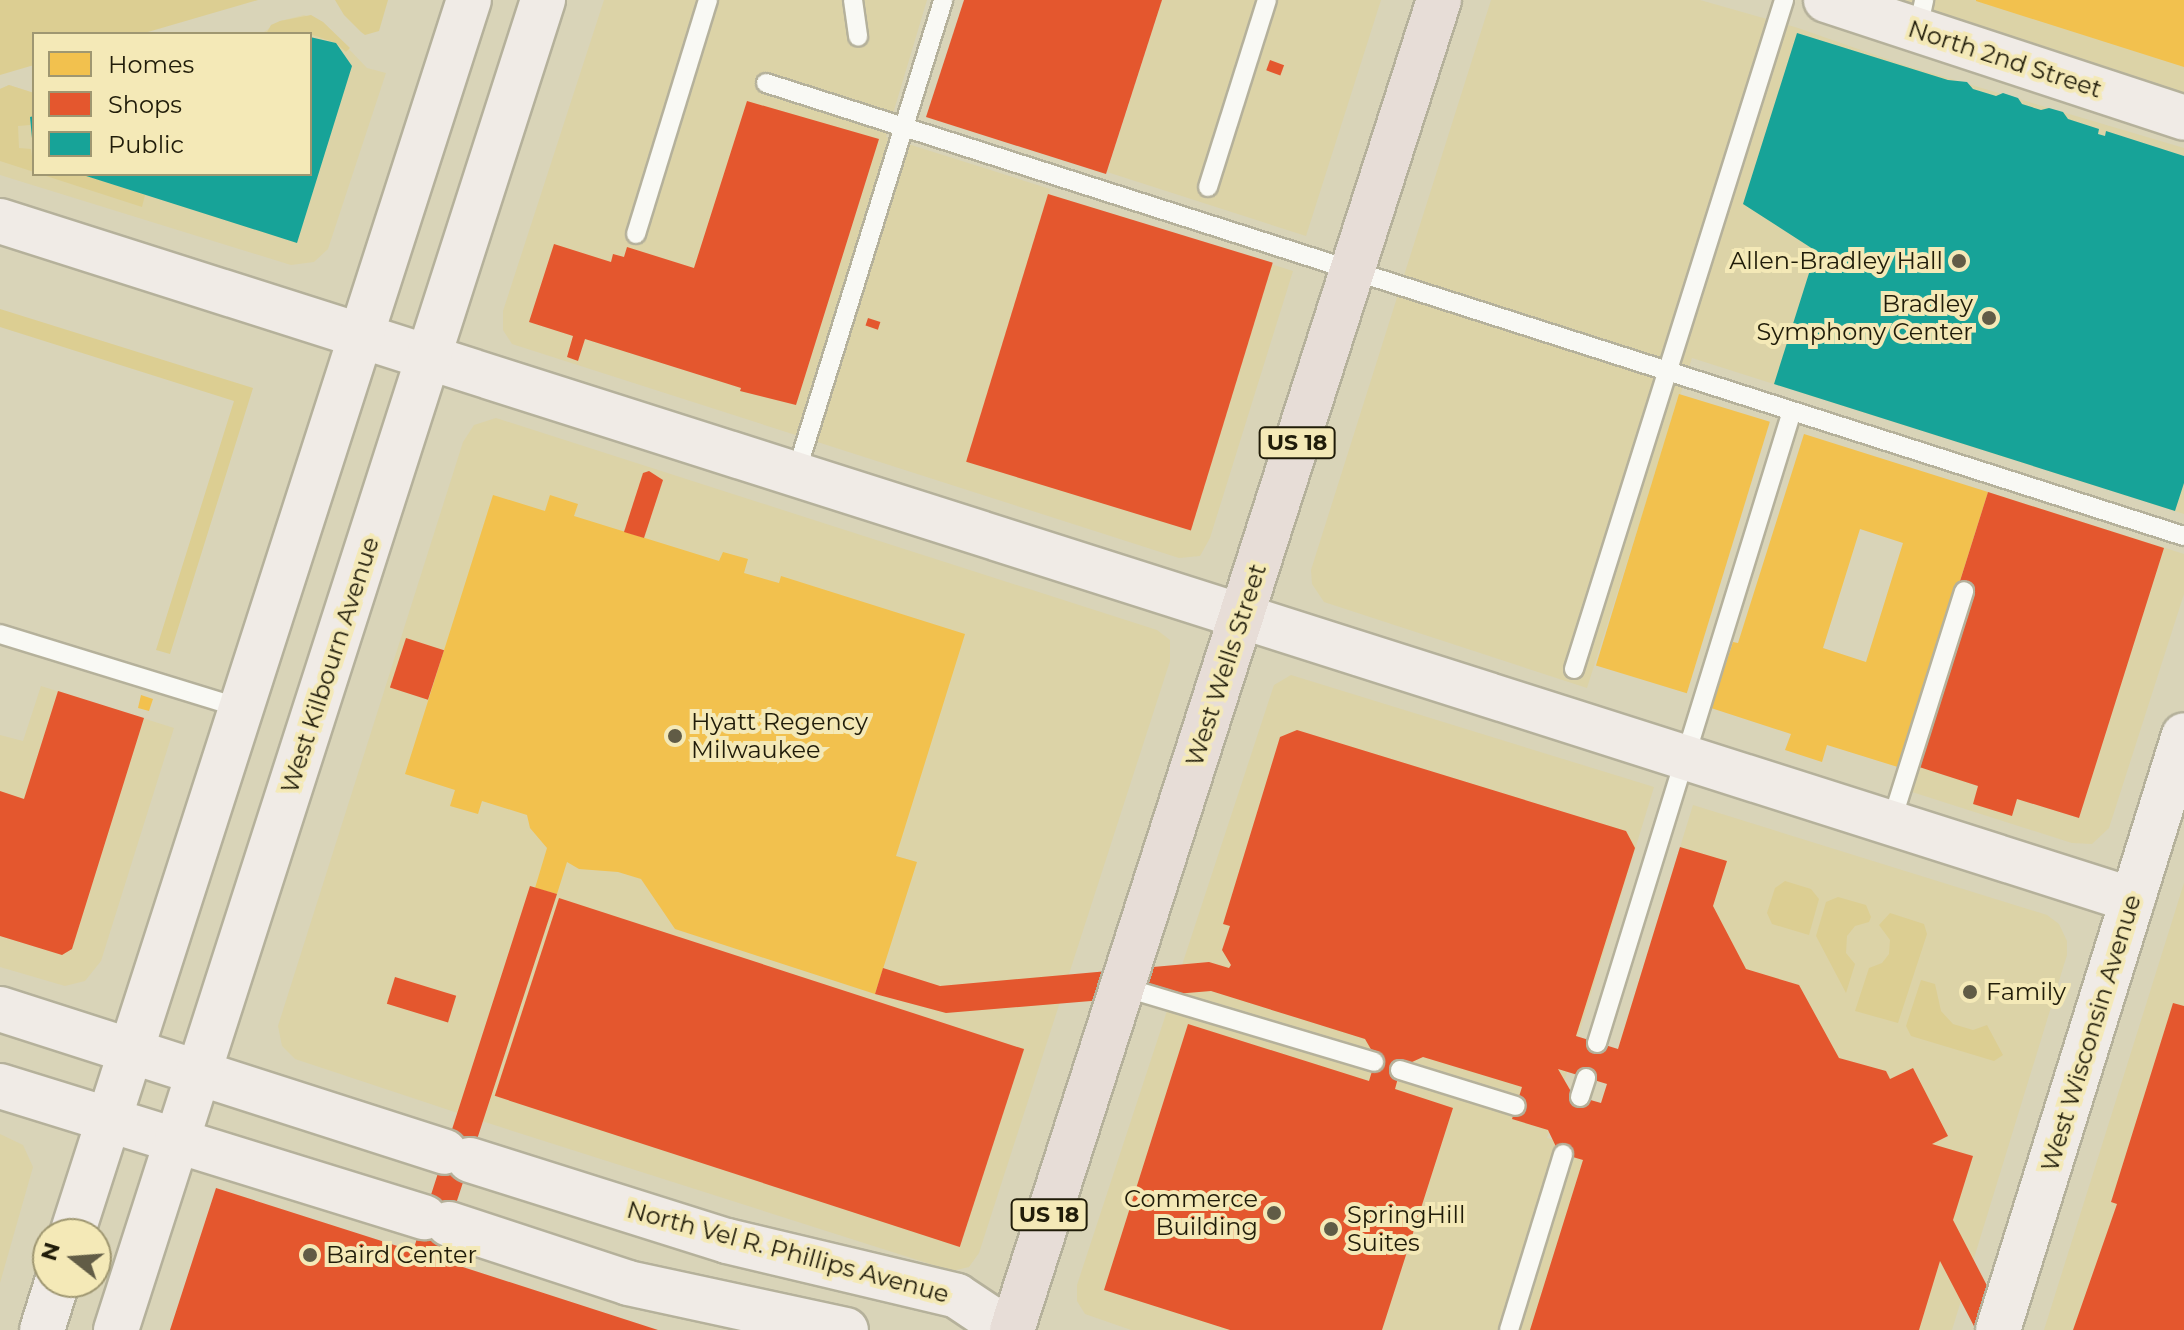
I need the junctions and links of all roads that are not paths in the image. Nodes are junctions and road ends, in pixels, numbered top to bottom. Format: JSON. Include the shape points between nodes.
{"nodes":[{"id":1,"x":469,"y":0,"type":"edge"},
{"id":2,"x":543,"y":0,"type":"edge"},
{"id":3,"x":708,"y":0,"type":"edge"},
{"id":4,"x":853,"y":0,"type":"edge"},
{"id":5,"x":943,"y":0,"type":"edge"},
{"id":6,"x":1267,"y":0,"type":"edge"},
{"id":7,"x":1439,"y":0,"type":"edge"},
{"id":8,"x":1784,"y":0,"type":"edge"},
{"id":9,"x":1826,"y":0,"type":"edge"},
{"id":10,"x":1921,"y":15,"type":"edge"},
{"id":11,"x":858,"y":37,"type":"dead end"},
{"id":12,"x":766,"y":83,"type":"dead end"},
{"id":13,"x":2184,"y":118,"type":"edge"},
{"id":14,"x":904,"y":127,"type":"junction"},
{"id":15,"x":1208,"y":187,"type":"dead end"},
{"id":16,"x":0,"y":221,"type":"edge"},
{"id":17,"x":636,"y":234,"type":"dead end"},
{"id":18,"x":1353,"y":270,"type":"junction"},
{"id":19,"x":361,"y":334,"type":"junction"},
{"id":20,"x":430,"y":356,"type":"junction"},
{"id":21,"x":1669,"y":371,"type":"junction"},
{"id":22,"x":1792,"y":411,"type":"junction"},
{"id":23,"x":796,"y":473,"type":"junction"},
{"id":24,"x":2184,"y":536,"type":"edge"},
{"id":25,"x":1964,"y":591,"type":"dead end"},
{"id":26,"x":1241,"y":615,"type":"junction"},
{"id":27,"x":0,"y":634,"type":"edge"},
{"id":28,"x":1574,"y":669,"type":"dead end"},
{"id":29,"x":241,"y":708,"type":"junction"},
{"id":30,"x":2184,"y":735,"type":"edge"},
{"id":31,"x":1685,"y":757,"type":"junction"},
{"id":32,"x":1891,"y":823,"type":"junction"},
{"id":33,"x":2133,"y":900,"type":"junction"},
{"id":34,"x":1123,"y":987,"type":"junction"},
{"id":35,"x":0,"y":1009,"type":"edge"},
{"id":36,"x":1597,"y":1043,"type":"dead end"},
{"id":37,"x":131,"y":1051,"type":"junction"},
{"id":38,"x":1374,"y":1062,"type":"dead end"},
{"id":39,"x":1400,"y":1070,"type":"dead end"},
{"id":40,"x":199,"y":1073,"type":"junction"},
{"id":41,"x":1586,"y":1078,"type":"dead end"},
{"id":42,"x":0,"y":1086,"type":"edge"},
{"id":43,"x":1580,"y":1097,"type":"dead end"},
{"id":44,"x":1516,"y":1106,"type":"dead end"},
{"id":45,"x":109,"y":1119,"type":"junction"},
{"id":46,"x":177,"y":1140,"type":"junction"},
{"id":47,"x":1563,"y":1154,"type":"dead end"},
{"id":48,"x":77,"y":1218,"type":"edge"},
{"id":49,"x":52,"y":1298,"type":"edge"},
{"id":50,"x":42,"y":1330,"type":"edge"},
{"id":51,"x":116,"y":1330,"type":"edge"},
{"id":52,"x":846,"y":1330,"type":"edge"},
{"id":53,"x":1010,"y":1330,"type":"edge"},
{"id":54,"x":1509,"y":1330,"type":"edge"},
{"id":55,"x":1998,"y":1330,"type":"edge"}],
"edges":[{"from":1,"to":19,"type":"street"},
{"from":2,"to":20,"type":"street","name":"West Kilbourn Avenue"},
{"from":3,"to":17,"type":"lane"},
{"from":4,"to":11,"type":"lane"},
{"from":5,"to":14,"type":"lane"},
{"from":6,"to":15,"type":"lane"},
{"from":7,"to":18,"type":"main road","name":"West Wells Street","number":"US 18"},
{"from":8,"to":21,"type":"lane"},
{"from":9,"to":10,"type":"street","name":"North 2nd Street"},
{"from":10,"to":13,"type":"street","name":"North 2nd Street"},
{"from":12,"to":14,"type":"lane"},
{"from":14,"to":18,"type":"lane"},
{"from":14,"to":23,"type":"lane"},
{"from":16,"to":19,"type":"street"},
{"from":18,"to":21,"type":"lane"},
{"from":18,"to":26,"type":"main road","name":"West Wells Street","number":"US 18"},
{"from":19,"to":20,"type":"street"},
{"from":19,"to":29,"type":"street"},
{"from":20,"to":23,"type":"street"},
{"from":20,"to":40,"type":"street","name":"West Kilbourn Avenue"},
{"from":21,"to":22,"type":"lane"},
{"from":21,"to":28,"type":"lane"},
{"from":22,"to":24,"type":"lane"},
{"from":22,"to":31,"type":"lane"},
{"from":23,"to":26,"type":"street"},
{"from":25,"to":32,"type":"lane"},
{"from":26,"to":31,"type":"street"},
{"from":26,"to":34,"type":"main road","name":"West Wells Street","number":"US 18"},
{"from":27,"to":29,"type":"lane"},
{"from":29,"to":37,"type":"street"},
{"from":30,"to":33,"type":"street","name":"West Wisconsin Avenue"},
{"from":31,"to":32,"type":"street"},
{"from":31,"to":36,"type":"lane"},
{"from":32,"to":33,"type":"street"},
{"from":33,"to":55,"type":"street","name":"West Wisconsin Avenue"},
{"from":34,"to":38,"type":"lane"},
{"from":34,"to":53,"type":"main road","name":"West Wells Street","number":"US 18"},
{"from":35,"to":37,"type":"street","name":"North Vel R. Phillips Avenue"},
{"from":37,"to":40,"type":"street","name":"North Vel R. Phillips Avenue"},
{"from":37,"to":45,"type":"street"},
{"from":39,"to":44,"type":"lane"},
{"from":40,"to":46,"type":"street","name":"West Kilbourn Avenue"},
{"from":40,"to":53,"type":"street","name":"North Vel R. Phillips Avenue","via":[[727,1241],[957,1296]]},
{"from":41,"to":43,"type":"lane"},
{"from":42,"to":45,"type":"street"},
{"from":45,"to":46,"type":"street"},
{"from":45,"to":48,"type":"street"},
{"from":46,"to":51,"type":"street","name":"West Kilbourn Avenue"},
{"from":46,"to":52,"type":"street","via":[[628,1283]]},
{"from":47,"to":54,"type":"lane"},
{"from":49,"to":50,"type":"street"}]}
